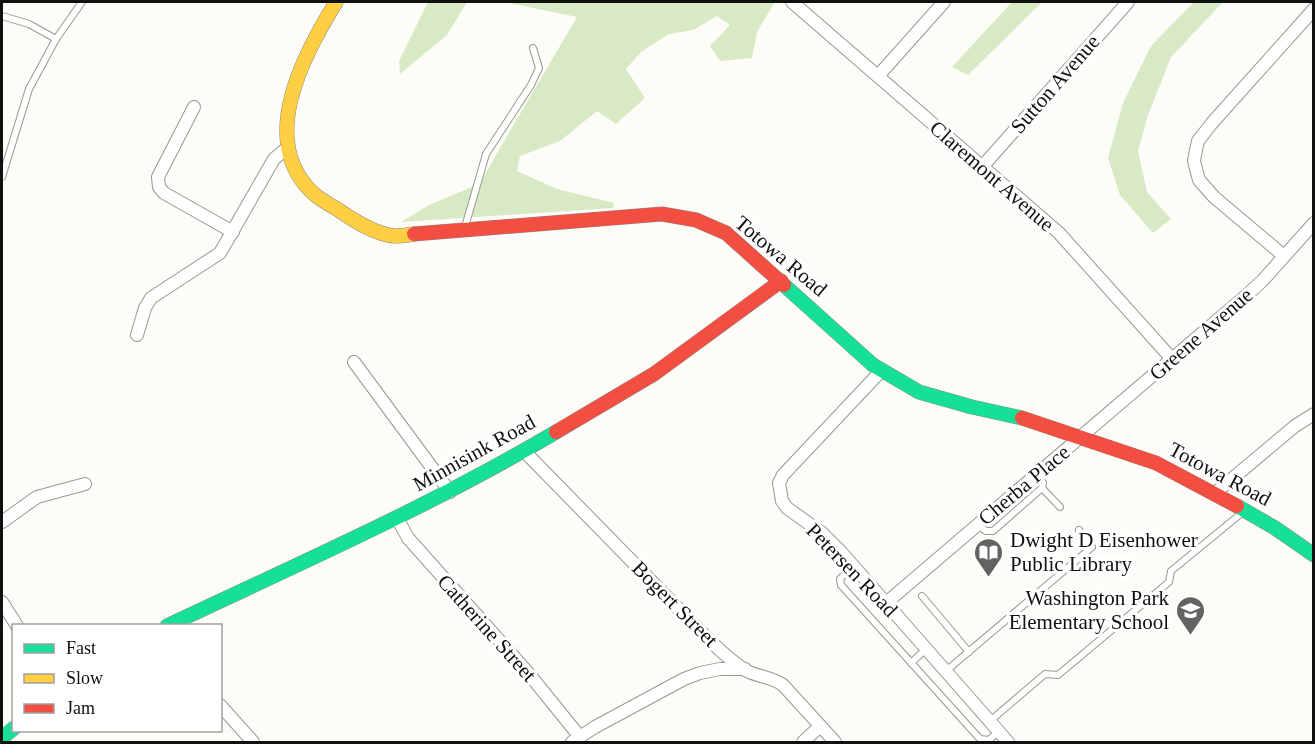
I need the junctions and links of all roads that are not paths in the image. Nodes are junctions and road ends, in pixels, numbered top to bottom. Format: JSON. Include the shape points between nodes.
{"nodes":[{"id":1,"x":82,"y":2,"type":"edge"},
{"id":2,"x":336,"y":2,"type":"edge"},
{"id":3,"x":944,"y":2,"type":"edge"},
{"id":4,"x":1128,"y":2,"type":"edge"},
{"id":5,"x":795,"y":4,"type":"edge"},
{"id":6,"x":1314,"y":9,"type":"edge"},
{"id":7,"x":2,"y":16,"type":"edge"},
{"id":8,"x":57,"y":39,"type":"junction"},
{"id":9,"x":533,"y":48,"type":"dead end"},
{"id":10,"x":878,"y":76,"type":"junction"},
{"id":11,"x":194,"y":107,"type":"dead end"},
{"id":12,"x":288,"y":147,"type":"junction"},
{"id":13,"x":982,"y":167,"type":"junction"},
{"id":14,"x":2,"y":177,"type":"edge"},
{"id":15,"x":1314,"y":223,"type":"edge"},
{"id":16,"x":464,"y":231,"type":"junction"},
{"id":17,"x":233,"y":232,"type":"junction"},
{"id":18,"x":1284,"y":256,"type":"junction"},
{"id":19,"x":781,"y":281,"type":"junction"},
{"id":20,"x":137,"y":335,"type":"dead end"},
{"id":21,"x":1172,"y":359,"type":"junction"},
{"id":22,"x":354,"y":362,"type":"dead end"},
{"id":23,"x":882,"y":370,"type":"junction"},
{"id":24,"x":1314,"y":414,"type":"edge"},
{"id":25,"x":1080,"y":437,"type":"junction"},
{"id":26,"x":524,"y":451,"type":"junction"},
{"id":27,"x":1037,"y":474,"type":"junction"},
{"id":28,"x":85,"y":484,"type":"dead end"},
{"id":29,"x":1042,"y":488,"type":"junction"},
{"id":30,"x":450,"y":492,"type":"junction"},
{"id":31,"x":1215,"y":493,"type":"junction"},
{"id":32,"x":1060,"y":507,"type":"dead end"},
{"id":33,"x":1245,"y":510,"type":"junction"},
{"id":34,"x":397,"y":518,"type":"junction"},
{"id":35,"x":2,"y":522,"type":"edge"},
{"id":36,"x":977,"y":525,"type":"junction"},
{"id":37,"x":1079,"y":530,"type":"dead end"},
{"id":38,"x":1312,"y":553,"type":"edge"},
{"id":39,"x":853,"y":566,"type":"junction"},
{"id":40,"x":922,"y":596,"type":"dead end"},
{"id":41,"x":2,"y":602,"type":"edge"},
{"id":42,"x":885,"y":603,"type":"junction"},
{"id":43,"x":16,"y":624,"type":"edge"},
{"id":44,"x":170,"y":624,"type":"edge"},
{"id":45,"x":926,"y":649,"type":"junction"},
{"id":46,"x":969,"y":652,"type":"junction"},
{"id":47,"x":912,"y":663,"type":"junction"},
{"id":48,"x":744,"y":669,"type":"junction"},
{"id":49,"x":946,"y":671,"type":"junction"},
{"id":50,"x":222,"y":707,"type":"edge"},
{"id":51,"x":990,"y":722,"type":"junction"},
{"id":52,"x":820,"y":726,"type":"junction"},
{"id":53,"x":999,"y":732,"type":"junction"},
{"id":54,"x":576,"y":740,"type":"edge"},
{"id":55,"x":254,"y":742,"type":"edge"},
{"id":56,"x":803,"y":742,"type":"edge"},
{"id":57,"x":835,"y":742,"type":"edge"},
{"id":58,"x":1008,"y":742,"type":"edge"}],
"edges":[{"from":1,"to":8,"type":"lane"},
{"from":2,"to":12,"type":"main road","name":"Totowa Road","via":[[318,29],[294,83],[285,122]]},
{"from":3,"to":10,"type":"street"},
{"from":4,"to":13,"type":"street","name":"Sutton Avenue"},
{"from":5,"to":10,"type":"street","name":"Claremont Avenue"},
{"from":6,"to":18,"type":"street","via":[[1212,123],[1196,150],[1196,171],[1205,188]]},
{"from":7,"to":8,"type":"lane","via":[[29,24]]},
{"from":8,"to":14,"type":"lane","via":[[29,89]]},
{"from":9,"to":16,"type":"lane","via":[[539,68],[486,154]]},
{"from":10,"to":13,"type":"street","name":"Claremont Avenue"},
{"from":11,"to":17,"type":"street","via":[[158,177],[159,187]]},
{"from":12,"to":16,"type":"main road","name":"Totowa Road","via":[[297,172],[316,197],[384,234]]},
{"from":12,"to":17,"type":"street","via":[[274,159]]},
{"from":13,"to":21,"type":"street","name":"Claremont Avenue","via":[[1059,233]]},
{"from":15,"to":18,"type":"street","name":"Greene Avenue"},
{"from":16,"to":19,"type":"main road","name":"Totowa Road","via":[[662,214],[684,216],[726,233]]},
{"from":17,"to":20,"type":"street","via":[[220,253],[152,298]]},
{"from":18,"to":21,"type":"street","name":"Greene Avenue","via":[[1263,280]]},
{"from":19,"to":23,"type":"main road","name":"Totowa Road"},
{"from":19,"to":26,"type":"main road","name":"Minnisink Road","via":[[677,359]]},
{"from":21,"to":25,"type":"street","name":"Greene Avenue"},
{"from":22,"to":30,"type":"street"},
{"from":23,"to":25,"type":"main road","name":"Totowa Road","via":[[919,392]]},
{"from":23,"to":39,"type":"street","name":"Petersen Road","via":[[779,483],[787,508],[822,533]]},
{"from":24,"to":31,"type":"street"},
{"from":25,"to":27,"type":"street","name":"Cherba Place"},
{"from":25,"to":31,"type":"main road","name":"Totowa Road","via":[[1156,463]]},
{"from":26,"to":30,"type":"main road","name":"Minnisink Road"},
{"from":26,"to":48,"type":"street","name":"Bogert Street","via":[[709,640]]},
{"from":27,"to":29,"type":"lane"},
{"from":27,"to":36,"type":"street","name":"Cherba Place"},
{"from":28,"to":35,"type":"street","via":[[37,497]]},
{"from":29,"to":32,"type":"lane"},
{"from":29,"to":36,"type":"lane","via":[[993,531]]},
{"from":30,"to":34,"type":"main road","name":"Minnisink Road"},
{"from":31,"to":33,"type":"main road","name":"Totowa Road"},
{"from":33,"to":38,"type":"main road","name":"Totowa Road"},
{"from":33,"to":51,"type":"lane","via":[[1171,571],[1169,582],[1058,675],[1045,674]]},
{"from":34,"to":44,"type":"main road","name":"Minnisink Road"},
{"from":34,"to":54,"type":"street","name":"Catherine Street","via":[[408,538],[529,674]]},
{"from":36,"to":42,"type":"street","name":"Cherba Place"},
{"from":37,"to":46,"type":"lane","via":[[1092,547]]},
{"from":39,"to":42,"type":"street","name":"Petersen Road"},
{"from":39,"to":47,"type":"lane","via":[[840,579],[841,585]]},
{"from":40,"to":46,"type":"lane"},
{"from":41,"to":43,"type":"street"},
{"from":42,"to":45,"type":"street","name":"Petersen Road"},
{"from":45,"to":47,"type":"lane"},
{"from":45,"to":49,"type":"street","name":"Petersen Road"},
{"from":46,"to":49,"type":"lane"},
{"from":47,"to":53,"type":"lane","via":[[980,739],[989,740]]},
{"from":48,"to":52,"type":"street","name":"Bogert Street","via":[[783,685]]},
{"from":48,"to":54,"type":"street","via":[[720,669],[684,679]]},
{"from":49,"to":51,"type":"street","name":"Petersen Road"},
{"from":50,"to":55,"type":"street"},
{"from":51,"to":53,"type":"street","name":"Petersen Road"},
{"from":52,"to":56,"type":"street"},
{"from":52,"to":57,"type":"street","name":"Bogert Street"},
{"from":53,"to":58,"type":"street","name":"Petersen Road"}]}
